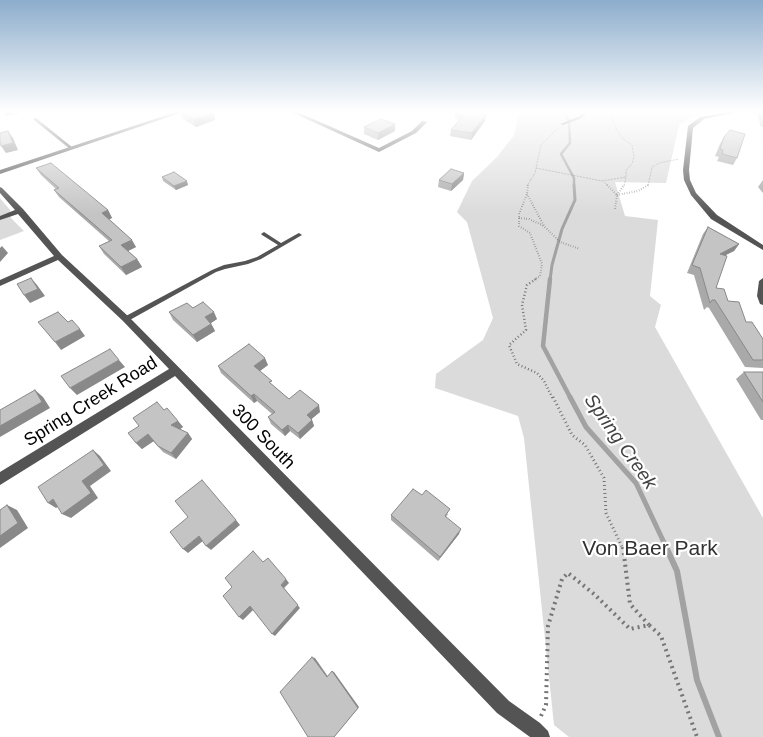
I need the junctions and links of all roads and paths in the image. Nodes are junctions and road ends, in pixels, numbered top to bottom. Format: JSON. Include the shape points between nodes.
{"nodes":[{"id":1,"x":68,"y":145,"type":"edge"},
{"id":2,"x":79,"y":145,"type":"edge"},
{"id":3,"x":369,"y":145,"type":"edge"},
{"id":4,"x":388,"y":145,"type":"edge"},
{"id":5,"x":541,"y":145,"type":"edge"},
{"id":6,"x":632,"y":145,"type":"edge"},
{"id":7,"x":688,"y":145,"type":"edge"},
{"id":8,"x":71,"y":148,"type":"junction"},
{"id":9,"x":687,"y":158,"type":"junction"},
{"id":10,"x":536,"y":168,"type":"junction"},
{"id":11,"x":0,"y":172,"type":"edge"},
{"id":12,"x":626,"y":177,"type":"junction"},
{"id":13,"x":602,"y":181,"type":"junction"},
{"id":14,"x":0,"y":190,"type":"edge"},
{"id":15,"x":527,"y":194,"type":"junction"},
{"id":16,"x":617,"y":195,"type":"junction"},
{"id":17,"x":615,"y":208,"type":"dead end"},
{"id":18,"x":20,"y":211,"type":"junction"},
{"id":19,"x":0,"y":218,"type":"edge"},
{"id":20,"x":519,"y":218,"type":"junction"},
{"id":21,"x":544,"y":226,"type":"junction"},
{"id":22,"x":264,"y":234,"type":"dead end"},
{"id":23,"x":299,"y":235,"type":"dead end"},
{"id":24,"x":281,"y":245,"type":"junction"},
{"id":25,"x":763,"y":248,"type":"edge"},
{"id":26,"x":580,"y":249,"type":"dead end"},
{"id":27,"x":58,"y":257,"type":"junction"},
{"id":28,"x":763,"y":281,"type":"edge"},
{"id":29,"x":0,"y":283,"type":"edge"},
{"id":30,"x":763,"y":302,"type":"edge"},
{"id":31,"x":126,"y":319,"type":"junction"},
{"id":32,"x":174,"y":371,"type":"junction"},
{"id":33,"x":0,"y":479,"type":"edge"},
{"id":34,"x":649,"y":625,"type":"junction"},
{"id":35,"x":538,"y":733,"type":"edge"},
{"id":36,"x":697,"y":737,"type":"edge"}],
"edges":[{"from":1,"to":8,"type":"lane"},
{"from":2,"to":8,"type":"street"},
{"from":3,"to":4,"type":"street","via":[[379,150]]},
{"from":5,"to":10,"type":"path"},
{"from":6,"to":12,"type":"path","via":[[634,156]]},
{"from":7,"to":9,"type":"street"},
{"from":8,"to":11,"type":"street"},
{"from":9,"to":16,"type":"path","via":[[659,163],[652,167],[648,186]]},
{"from":9,"to":25,"type":"street","via":[[687,180],[693,194],[714,217]]},
{"from":10,"to":13,"type":"path"},
{"from":10,"to":15,"type":"path","via":[[526,187]]},
{"from":12,"to":13,"type":"path"},
{"from":12,"to":16,"type":"path"},
{"from":13,"to":16,"type":"path"},
{"from":14,"to":18,"type":"street","name":"300 South"},
{"from":15,"to":20,"type":"path"},
{"from":15,"to":21,"type":"path"},
{"from":16,"to":17,"type":"path"},
{"from":18,"to":19,"type":"street"},
{"from":18,"to":27,"type":"street","name":"300 South"},
{"from":20,"to":21,"type":"path"},
{"from":20,"to":34,"type":"path","via":[[519,226],[530,233],[542,264],[540,276],[527,285],[522,305],[526,330],[509,345],[517,364],[537,373],[544,382],[572,435],[585,445],[604,478],[606,513],[623,545],[630,604]]},
{"from":21,"to":26,"type":"path","via":[[560,242]]},
{"from":22,"to":24,"type":"lane"},
{"from":23,"to":24,"type":"lane"},
{"from":24,"to":31,"type":"lane","via":[[246,263],[214,271]]},
{"from":27,"to":29,"type":"street"},
{"from":27,"to":31,"type":"street","name":"300 South"},
{"from":28,"to":30,"type":"street"},
{"from":31,"to":32,"type":"street","name":"300 South"},
{"from":32,"to":33,"type":"street","name":"Spring Creek Road"},
{"from":32,"to":35,"type":"street","name":"300 South","via":[[503,707]]},
{"from":34,"to":35,"type":"path","via":[[630,629],[568,573],[562,579],[548,626],[546,705]]},
{"from":34,"to":36,"type":"path","via":[[661,636]]}]}
